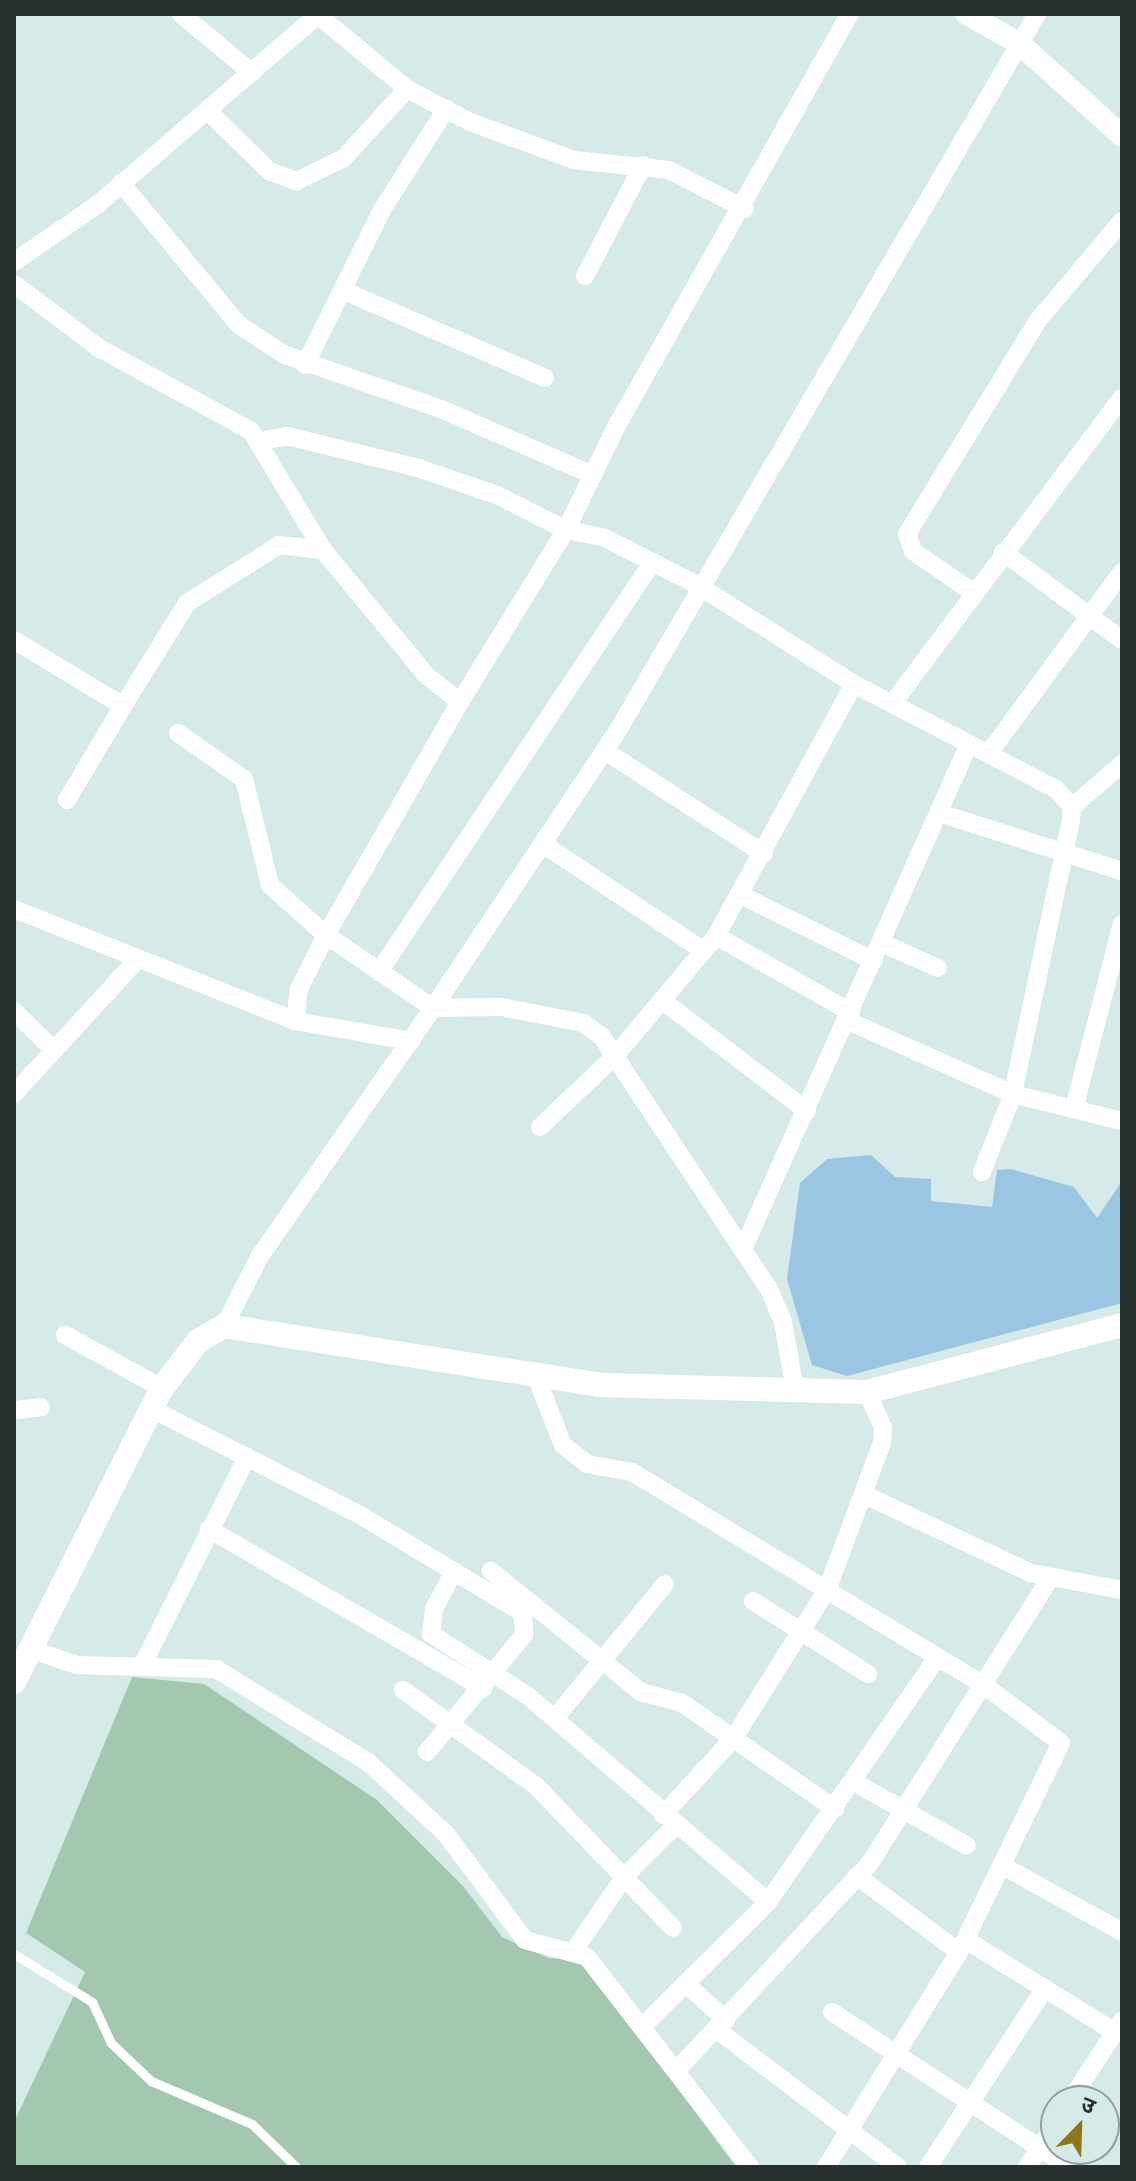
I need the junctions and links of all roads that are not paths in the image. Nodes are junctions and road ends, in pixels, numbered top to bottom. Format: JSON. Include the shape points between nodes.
{"nodes":[{"id":1,"x":181,"y":14,"type":"edge"},
{"id":2,"x":318,"y":14,"type":"edge"},
{"id":3,"x":850,"y":14,"type":"edge"},
{"id":4,"x":967,"y":14,"type":"edge"},
{"id":5,"x":1037,"y":14,"type":"edge"},
{"id":6,"x":1020,"y":44,"type":"junction"},
{"id":7,"x":252,"y":73,"type":"junction"},
{"id":8,"x":407,"y":89,"type":"junction"},
{"id":9,"x":446,"y":109,"type":"junction"},
{"id":10,"x":209,"y":112,"type":"junction"},
{"id":11,"x":1122,"y":136,"type":"edge"},
{"id":12,"x":643,"y":165,"type":"junction"},
{"id":13,"x":121,"y":183,"type":"junction"},
{"id":14,"x":745,"y":209,"type":"junction"},
{"id":15,"x":1122,"y":221,"type":"edge"},
{"id":16,"x":14,"y":262,"type":"edge"},
{"id":17,"x":585,"y":276,"type":"dead end"},
{"id":18,"x":14,"y":284,"type":"edge"},
{"id":19,"x":342,"y":290,"type":"junction"},
{"id":20,"x":305,"y":365,"type":"junction"},
{"id":21,"x":545,"y":378,"type":"dead end"},
{"id":22,"x":1120,"y":406,"type":"edge"},
{"id":23,"x":260,"y":441,"type":"junction"},
{"id":24,"x":593,"y":475,"type":"junction"},
{"id":25,"x":566,"y":530,"type":"junction"},
{"id":26,"x":323,"y":550,"type":"junction"},
{"id":27,"x":1003,"y":552,"type":"junction"},
{"id":28,"x":652,"y":563,"type":"junction"},
{"id":29,"x":1122,"y":572,"type":"edge"},
{"id":30,"x":699,"y":586,"type":"junction"},
{"id":31,"x":974,"y":593,"type":"junction"},
{"id":32,"x":1088,"y":614,"type":"junction"},
{"id":33,"x":14,"y":640,"type":"edge"},
{"id":34,"x":1122,"y":640,"type":"edge"},
{"id":35,"x":854,"y":684,"type":"junction"},
{"id":36,"x":460,"y":702,"type":"junction"},
{"id":37,"x":892,"y":704,"type":"junction"},
{"id":38,"x":123,"y":706,"type":"junction"},
{"id":39,"x":178,"y":733,"type":"dead end"},
{"id":40,"x":969,"y":744,"type":"junction"},
{"id":41,"x":605,"y":751,"type":"junction"},
{"id":42,"x":989,"y":753,"type":"junction"},
{"id":43,"x":1122,"y":764,"type":"edge"},
{"id":44,"x":67,"y":800,"type":"dead end"},
{"id":45,"x":1072,"y":807,"type":"junction"},
{"id":46,"x":939,"y":813,"type":"junction"},
{"id":47,"x":543,"y":844,"type":"junction"},
{"id":48,"x":764,"y":854,"type":"junction"},
{"id":49,"x":1060,"y":857,"type":"junction"},
{"id":50,"x":1122,"y":871,"type":"edge"},
{"id":51,"x":741,"y":895,"type":"junction"},
{"id":52,"x":14,"y":909,"type":"edge"},
{"id":53,"x":1122,"y":924,"type":"edge"},
{"id":54,"x":326,"y":935,"type":"junction"},
{"id":55,"x":716,"y":936,"type":"junction"},
{"id":56,"x":882,"y":943,"type":"junction"},
{"id":57,"x":704,"y":951,"type":"junction"},
{"id":58,"x":137,"y":960,"type":"junction"},
{"id":59,"x":874,"y":961,"type":"junction"},
{"id":60,"x":938,"y":968,"type":"dead end"},
{"id":61,"x":379,"y":972,"type":"junction"},
{"id":62,"x":663,"y":1001,"type":"junction"},
{"id":63,"x":433,"y":1008,"type":"junction"},
{"id":64,"x":14,"y":1011,"type":"edge"},
{"id":65,"x":850,"y":1016,"type":"junction"},
{"id":66,"x":295,"y":1021,"type":"junction"},
{"id":67,"x":411,"y":1041,"type":"junction"},
{"id":68,"x":53,"y":1049,"type":"junction"},
{"id":69,"x":615,"y":1056,"type":"junction"},
{"id":70,"x":14,"y":1094,"type":"edge"},
{"id":71,"x":1013,"y":1094,"type":"junction"},
{"id":72,"x":1074,"y":1109,"type":"junction"},
{"id":73,"x":807,"y":1111,"type":"junction"},
{"id":74,"x":1122,"y":1121,"type":"edge"},
{"id":75,"x":540,"y":1127,"type":"dead end"},
{"id":76,"x":982,"y":1172,"type":"dead end"},
{"id":77,"x":743,"y":1249,"type":"junction"},
{"id":78,"x":1122,"y":1325,"type":"edge"},
{"id":79,"x":224,"y":1326,"type":"junction"},
{"id":80,"x":65,"y":1335,"type":"dead end"},
{"id":81,"x":535,"y":1374,"type":"junction"},
{"id":82,"x":795,"y":1390,"type":"junction"},
{"id":83,"x":867,"y":1392,"type":"junction"},
{"id":84,"x":157,"y":1398,"type":"junction"},
{"id":85,"x":41,"y":1407,"type":"dead end"},
{"id":86,"x":14,"y":1410,"type":"edge"},
{"id":87,"x":247,"y":1457,"type":"junction"},
{"id":88,"x":865,"y":1495,"type":"junction"},
{"id":89,"x":209,"y":1529,"type":"junction"},
{"id":90,"x":454,"y":1571,"type":"junction"},
{"id":91,"x":491,"y":1571,"type":"dead end"},
{"id":92,"x":1049,"y":1580,"type":"junction"},
{"id":93,"x":665,"y":1584,"type":"dead end"},
{"id":94,"x":827,"y":1590,"type":"junction"},
{"id":95,"x":1122,"y":1590,"type":"edge"},
{"id":96,"x":753,"y":1601,"type":"dead end"},
{"id":97,"x":803,"y":1638,"type":"junction"},
{"id":98,"x":32,"y":1650,"type":"junction"},
{"id":99,"x":602,"y":1659,"type":"junction"},
{"id":100,"x":936,"y":1659,"type":"junction"},
{"id":101,"x":143,"y":1664,"type":"junction"},
{"id":102,"x":496,"y":1673,"type":"junction"},
{"id":103,"x":868,"y":1674,"type":"dead end"},
{"id":104,"x":14,"y":1682,"type":"edge"},
{"id":105,"x":984,"y":1685,"type":"junction"},
{"id":106,"x":483,"y":1688,"type":"junction"},
{"id":107,"x":403,"y":1690,"type":"dead end"},
{"id":108,"x":555,"y":1718,"type":"junction"},
{"id":109,"x":452,"y":1724,"type":"junction"},
{"id":110,"x":733,"y":1739,"type":"junction"},
{"id":111,"x":427,"y":1752,"type":"dead end"},
{"id":112,"x":854,"y":1782,"type":"junction"},
{"id":113,"x":835,"y":1809,"type":"junction"},
{"id":114,"x":903,"y":1811,"type":"junction"},
{"id":115,"x":670,"y":1820,"type":"junction"},
{"id":116,"x":966,"y":1845,"type":"dead end"},
{"id":117,"x":1003,"y":1866,"type":"junction"},
{"id":118,"x":625,"y":1876,"type":"junction"},
{"id":119,"x":857,"y":1876,"type":"junction"},
{"id":120,"x":768,"y":1902,"type":"junction"},
{"id":121,"x":673,"y":1928,"type":"dead end"},
{"id":122,"x":1122,"y":1932,"type":"edge"},
{"id":123,"x":962,"y":1946,"type":"junction"},
{"id":124,"x":575,"y":1949,"type":"junction"},
{"id":125,"x":14,"y":1954,"type":"edge"},
{"id":126,"x":686,"y":1984,"type":"junction"},
{"id":127,"x":1045,"y":1988,"type":"junction"},
{"id":128,"x":832,"y":2012,"type":"dead end"},
{"id":129,"x":721,"y":2025,"type":"junction"},
{"id":130,"x":1118,"y":2026,"type":"edge"},
{"id":131,"x":642,"y":2027,"type":"junction"},
{"id":132,"x":897,"y":2058,"type":"junction"},
{"id":133,"x":676,"y":2071,"type":"junction"},
{"id":134,"x":1080,"y":2085,"type":"edge"},
{"id":135,"x":971,"y":2101,"type":"junction"},
{"id":136,"x":849,"y":2133,"type":"junction"},
{"id":137,"x":1040,"y":2148,"type":"joint"},
{"id":138,"x":296,"y":2167,"type":"edge"},
{"id":139,"x":750,"y":2167,"type":"edge"},
{"id":140,"x":826,"y":2167,"type":"edge"},
{"id":141,"x":898,"y":2167,"type":"edge"},
{"id":142,"x":928,"y":2167,"type":"edge"},
{"id":143,"x":1027,"y":2167,"type":"edge"}],
"edges":[{"from":1,"to":7,"type":"street"},
{"from":2,"to":7,"type":"street"},
{"from":2,"to":8,"type":"street"},
{"from":3,"to":14,"type":"street"},
{"from":4,"to":6,"type":"street"},
{"from":5,"to":6,"type":"street"},
{"from":6,"to":11,"type":"street"},
{"from":6,"to":30,"type":"street"},
{"from":7,"to":10,"type":"street"},
{"from":8,"to":9,"type":"street"},
{"from":8,"to":10,"type":"street","via":[[344,158],[297,181],[269,171]]},
{"from":9,"to":12,"type":"street","via":[[574,160]]},
{"from":9,"to":19,"type":"street"},
{"from":10,"to":13,"type":"street"},
{"from":12,"to":14,"type":"street","via":[[688,176]]},
{"from":12,"to":17,"type":"street"},
{"from":13,"to":16,"type":"street","via":[[67,230]]},
{"from":13,"to":20,"type":"street","via":[[239,325]]},
{"from":14,"to":24,"type":"street"},
{"from":15,"to":31,"type":"street","via":[[1014,355],[907,534],[913,551]]},
{"from":18,"to":23,"type":"street","via":[[99,348]]},
{"from":19,"to":20,"type":"street"},
{"from":19,"to":21,"type":"street"},
{"from":20,"to":24,"type":"street","via":[[441,409]]},
{"from":22,"to":27,"type":"street"},
{"from":23,"to":25,"type":"street","via":[[287,436],[418,468],[467,483]]},
{"from":23,"to":26,"type":"street"},
{"from":24,"to":25,"type":"street"},
{"from":25,"to":28,"type":"street","via":[[603,537]]},
{"from":25,"to":36,"type":"street"},
{"from":26,"to":36,"type":"street","via":[[426,675]]},
{"from":26,"to":38,"type":"street","via":[[279,545],[187,603]]},
{"from":27,"to":31,"type":"street"},
{"from":27,"to":32,"type":"street"},
{"from":28,"to":30,"type":"street"},
{"from":28,"to":61,"type":"street"},
{"from":29,"to":32,"type":"street"},
{"from":30,"to":35,"type":"street"},
{"from":30,"to":41,"type":"street"},
{"from":31,"to":37,"type":"street"},
{"from":32,"to":34,"type":"street"},
{"from":32,"to":42,"type":"street"},
{"from":33,"to":38,"type":"street"},
{"from":35,"to":37,"type":"street"},
{"from":35,"to":48,"type":"street"},
{"from":36,"to":54,"type":"street"},
{"from":37,"to":40,"type":"street"},
{"from":38,"to":44,"type":"street"},
{"from":39,"to":54,"type":"street","via":[[244,779],[260,870]]},
{"from":40,"to":42,"type":"street"},
{"from":40,"to":46,"type":"street"},
{"from":41,"to":47,"type":"street"},
{"from":41,"to":48,"type":"street"},
{"from":42,"to":45,"type":"street","via":[[1056,789]]},
{"from":43,"to":45,"type":"street"},
{"from":45,"to":49,"type":"street"},
{"from":46,"to":49,"type":"street"},
{"from":46,"to":56,"type":"street"},
{"from":47,"to":57,"type":"street"},
{"from":47,"to":63,"type":"street"},
{"from":48,"to":51,"type":"street"},
{"from":49,"to":50,"type":"street"},
{"from":49,"to":71,"type":"street"},
{"from":51,"to":55,"type":"street"},
{"from":51,"to":59,"type":"street"},
{"from":52,"to":58,"type":"street"},
{"from":53,"to":72,"type":"street"},
{"from":54,"to":61,"type":"street"},
{"from":54,"to":66,"type":"street","via":[[299,989]]},
{"from":55,"to":57,"type":"street"},
{"from":55,"to":65,"type":"street"},
{"from":56,"to":59,"type":"street"},
{"from":56,"to":60,"type":"street"},
{"from":57,"to":62,"type":"street"},
{"from":58,"to":66,"type":"street"},
{"from":58,"to":68,"type":"street"},
{"from":59,"to":65,"type":"street"},
{"from":61,"to":63,"type":"street"},
{"from":62,"to":69,"type":"street"},
{"from":62,"to":73,"type":"street"},
{"from":63,"to":67,"type":"street"},
{"from":63,"to":69,"type":"street","via":[[501,1007],[573,1021],[602,1037]]},
{"from":64,"to":68,"type":"street"},
{"from":65,"to":71,"type":"street"},
{"from":65,"to":73,"type":"street"},
{"from":66,"to":67,"type":"street"},
{"from":67,"to":79,"type":"street","via":[[260,1256]]},
{"from":68,"to":70,"type":"street"},
{"from":69,"to":75,"type":"street"},
{"from":69,"to":77,"type":"street"},
{"from":71,"to":72,"type":"street"},
{"from":71,"to":76,"type":"street"},
{"from":72,"to":74,"type":"street"},
{"from":73,"to":77,"type":"street"},
{"from":77,"to":82,"type":"street","via":[[783,1322]]},
{"from":78,"to":83,"type":"main road"},
{"from":79,"to":81,"type":"main road"},
{"from":79,"to":84,"type":"main road","via":[[198,1341]]},
{"from":80,"to":84,"type":"street"},
{"from":81,"to":82,"type":"main road","via":[[600,1385]]},
{"from":81,"to":94,"type":"street","via":[[563,1445],[587,1464],[632,1472]]},
{"from":82,"to":83,"type":"main road"},
{"from":83,"to":88,"type":"street","via":[[883,1427]]},
{"from":84,"to":87,"type":"street"},
{"from":84,"to":98,"type":"main road"},
{"from":85,"to":86,"type":"street"},
{"from":87,"to":89,"type":"street"},
{"from":87,"to":90,"type":"street"},
{"from":88,"to":92,"type":"street"},
{"from":88,"to":94,"type":"street"},
{"from":89,"to":101,"type":"street"},
{"from":89,"to":106,"type":"street"},
{"from":90,"to":102,"type":"street","via":[[431,1617],[431,1634]]},
{"from":90,"to":102,"type":"street","via":[[527,1618]]},
{"from":91,"to":99,"type":"street"},
{"from":92,"to":95,"type":"street"},
{"from":92,"to":105,"type":"street"},
{"from":93,"to":99,"type":"street"},
{"from":94,"to":97,"type":"street"},
{"from":94,"to":100,"type":"street"},
{"from":96,"to":97,"type":"street"},
{"from":97,"to":103,"type":"street"},
{"from":97,"to":110,"type":"street"},
{"from":98,"to":101,"type":"street","via":[[77,1665]]},
{"from":98,"to":104,"type":"main road"},
{"from":99,"to":108,"type":"street"},
{"from":99,"to":110,"type":"street","via":[[641,1692],[682,1703]]},
{"from":100,"to":105,"type":"street"},
{"from":100,"to":112,"type":"street"},
{"from":101,"to":124,"type":"street","via":[[216,1669],[316,1727],[406,1791],[525,1940]]},
{"from":102,"to":106,"type":"street"},
{"from":102,"to":108,"type":"street"},
{"from":105,"to":114,"type":"street"},
{"from":105,"to":117,"type":"street","via":[[1061,1743]]},
{"from":106,"to":109,"type":"street"},
{"from":107,"to":109,"type":"street"},
{"from":108,"to":115,"type":"street"},
{"from":109,"to":111,"type":"street"},
{"from":109,"to":118,"type":"street","via":[[536,1786]]},
{"from":110,"to":113,"type":"street"},
{"from":110,"to":115,"type":"street"},
{"from":112,"to":113,"type":"street"},
{"from":112,"to":114,"type":"street"},
{"from":113,"to":120,"type":"street"},
{"from":114,"to":116,"type":"street"},
{"from":114,"to":119,"type":"street"},
{"from":115,"to":118,"type":"street"},
{"from":115,"to":120,"type":"street"},
{"from":117,"to":122,"type":"street"},
{"from":117,"to":123,"type":"street"},
{"from":118,"to":121,"type":"street"},
{"from":118,"to":124,"type":"street"},
{"from":119,"to":123,"type":"street"},
{"from":119,"to":129,"type":"street"},
{"from":120,"to":126,"type":"street"},
{"from":123,"to":127,"type":"street"},
{"from":123,"to":132,"type":"street"},
{"from":124,"to":131,"type":"street"},
{"from":125,"to":138,"type":"lane","via":[[92,2002],[111,2043],[151,2081],[252,2124]]},
{"from":126,"to":129,"type":"street"},
{"from":126,"to":131,"type":"street"},
{"from":127,"to":130,"type":"street"},
{"from":127,"to":135,"type":"street"},
{"from":128,"to":132,"type":"street"},
{"from":129,"to":133,"type":"street"},
{"from":129,"to":136,"type":"street"},
{"from":130,"to":134,"type":"street"},
{"from":131,"to":133,"type":"street"},
{"from":132,"to":135,"type":"street"},
{"from":132,"to":136,"type":"street"},
{"from":133,"to":139,"type":"street"},
{"from":135,"to":137,"type":"street"},
{"from":135,"to":142,"type":"street"},
{"from":136,"to":140,"type":"street"},
{"from":136,"to":141,"type":"street"},
{"from":137,"to":143,"type":"street"}]}
